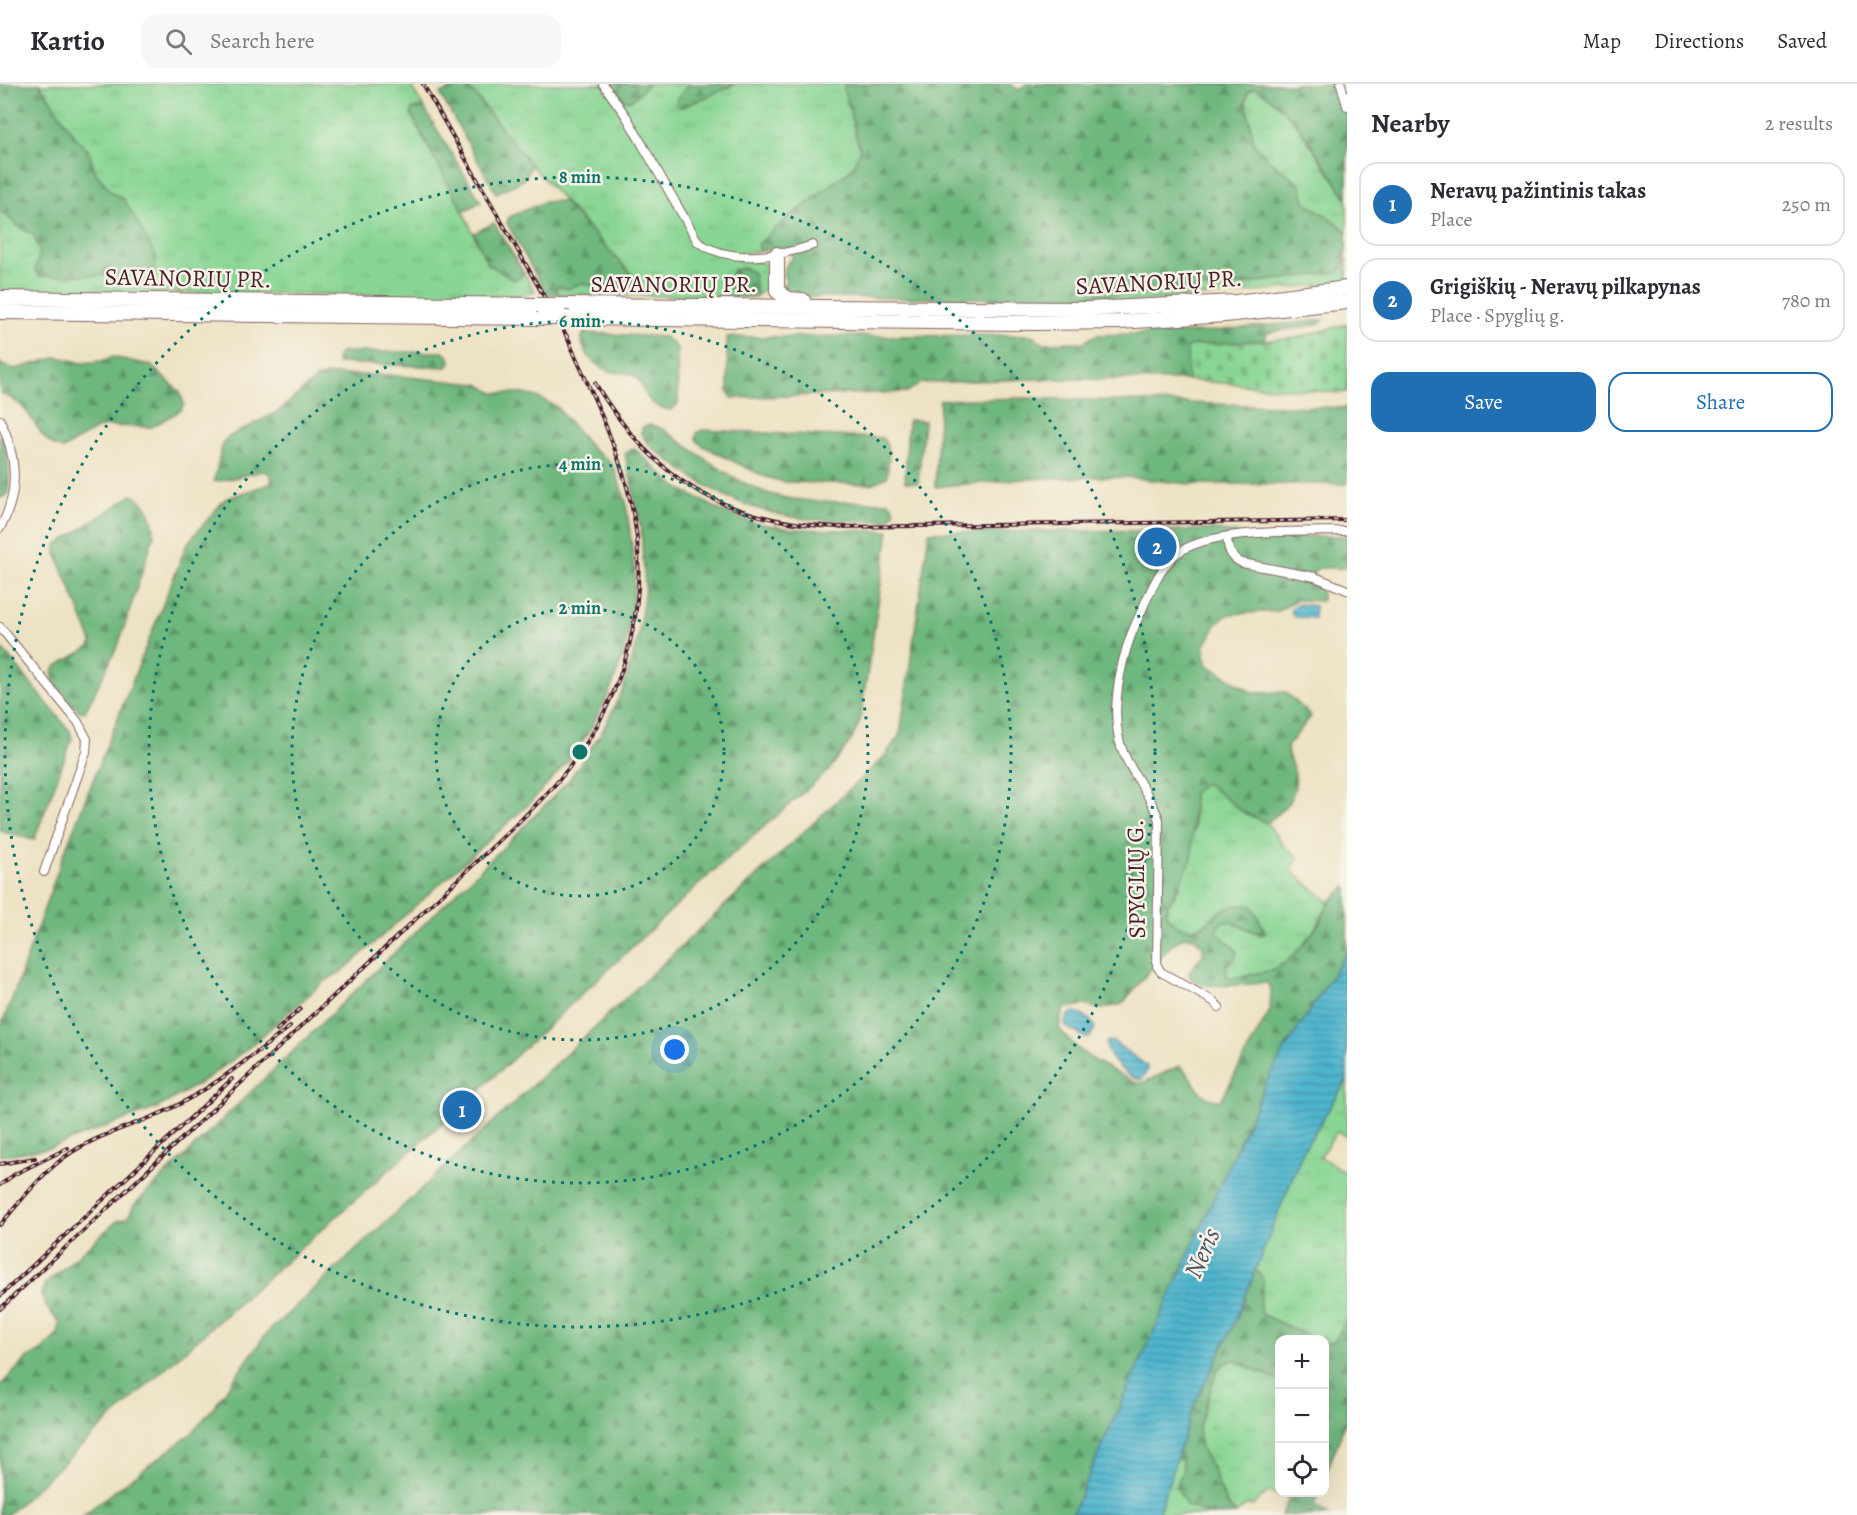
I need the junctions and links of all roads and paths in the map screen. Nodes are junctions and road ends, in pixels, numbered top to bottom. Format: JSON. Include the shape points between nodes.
{"nodes":[{"id":1,"x":603,"y":84,"type":"edge"},
{"id":2,"x":1341,"y":84,"type":"edge"},
{"id":3,"x":1347,"y":106,"type":"edge"},
{"id":4,"x":813,"y":245,"type":"dead end"},
{"id":5,"x":774,"y":254,"type":"junction"},
{"id":6,"x":1347,"y":288,"type":"edge"},
{"id":7,"x":0,"y":298,"type":"edge"},
{"id":8,"x":1347,"y":302,"type":"edge"},
{"id":9,"x":561,"y":305,"type":"junction"},
{"id":10,"x":1087,"y":309,"type":"junction"},
{"id":11,"x":0,"y":312,"type":"edge"},
{"id":12,"x":0,"y":420,"type":"edge"},
{"id":13,"x":0,"y":528,"type":"edge"},
{"id":14,"x":1347,"y":531,"type":"edge"},
{"id":15,"x":1227,"y":537,"type":"junction"},
{"id":16,"x":1347,"y":590,"type":"edge"},
{"id":17,"x":0,"y":627,"type":"edge"},
{"id":18,"x":44,"y":872,"type":"dead end"},
{"id":19,"x":1219,"y":1007,"type":"dead end"}],
"edges":[{"from":1,"to":5,"type":"street","via":[[626,116],[698,242],[741,256]]},
{"from":2,"to":3,"type":"street"},
{"from":4,"to":5,"type":"street"},
{"from":5,"to":9,"type":"highway","via":[[769,291],[755,300]]},
{"from":5,"to":10,"type":"highway","via":[[777,291],[788,299]]},
{"from":6,"to":10,"type":"highway","name":"SAVANORIŲ PR.","via":[[1236,302]]},
{"from":7,"to":9,"type":"highway","name":"SAVANORIŲ PR.","bridge":true},
{"from":8,"to":11,"type":"highway","name":"SAVANORIŲ PR.","bridge":true,"via":[[1120,322],[1035,323]]},
{"from":9,"to":10,"type":"highway","name":"SAVANORIŲ PR."},
{"from":12,"to":13,"type":"street","via":[[15,473],[10,507]]},
{"from":14,"to":15,"type":"street","name":"SPYGLIŲ G."},
{"from":15,"to":16,"type":"street","via":[[1229,552],[1242,563],[1316,577]]},
{"from":15,"to":19,"type":"street","name":"SPYGLIŲ G.","via":[[1183,550],[1159,576],[1131,634],[1117,691],[1120,747],[1159,820],[1157,966]]},
{"from":17,"to":18,"type":"street","via":[[78,722],[87,739],[86,752]]}]}
